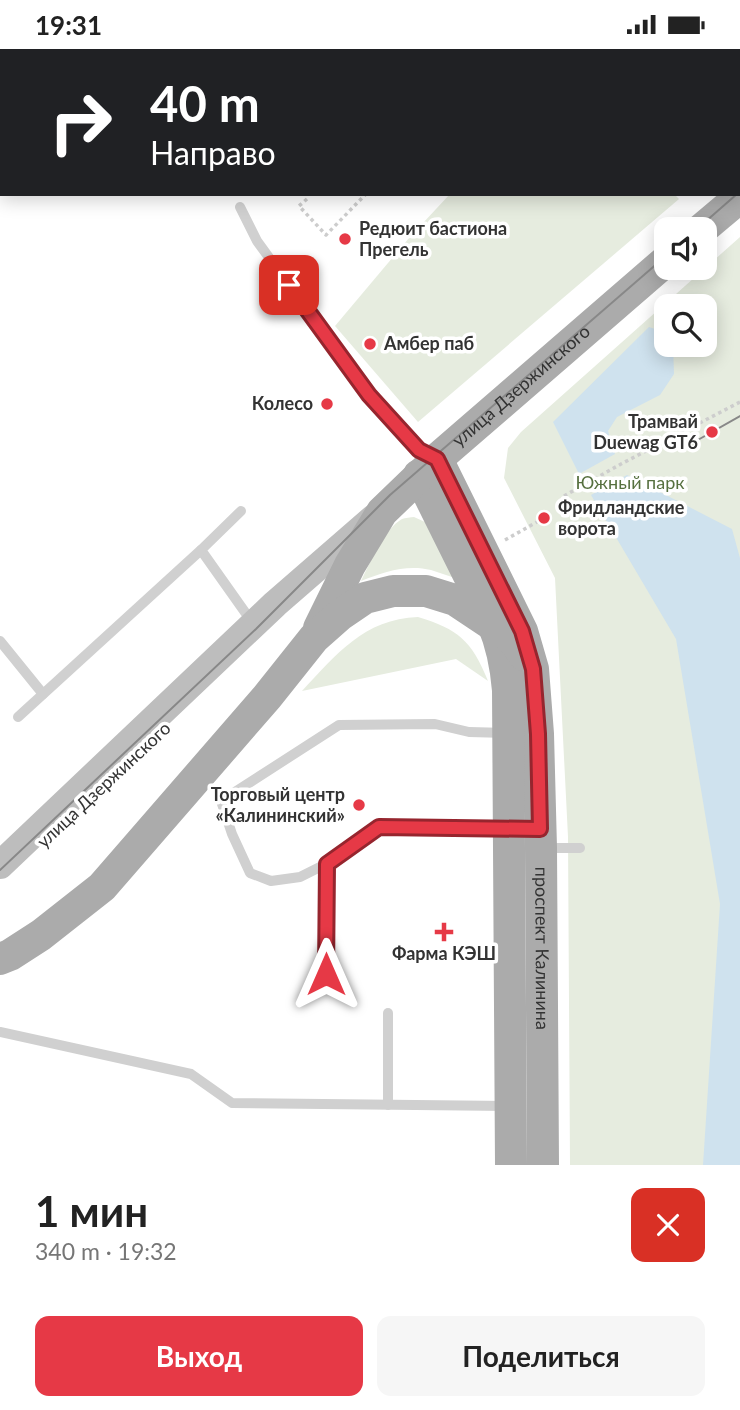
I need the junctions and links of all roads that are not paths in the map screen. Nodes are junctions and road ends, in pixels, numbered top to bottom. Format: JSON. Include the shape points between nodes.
{"nodes":[{"id":1,"x":740,"y":197,"type":"edge"},
{"id":2,"x":240,"y":207,"type":"dead end"},
{"id":3,"x":716,"y":217,"type":"edge"},
{"id":4,"x":654,"y":271,"type":"edge"},
{"id":5,"x":428,"y":467,"type":"junction"},
{"id":6,"x":241,"y":511,"type":"dead end"},
{"id":7,"x":382,"y":512,"type":"junction"},
{"id":8,"x":201,"y":550,"type":"junction"},
{"id":9,"x":493,"y":624,"type":"junction"},
{"id":10,"x":253,"y":625,"type":"junction"},
{"id":11,"x":314,"y":638,"type":"junction"},
{"id":12,"x":0,"y":641,"type":"edge"},
{"id":13,"x":533,"y":669,"type":"junction"},
{"id":14,"x":43,"y":694,"type":"junction"},
{"id":15,"x":18,"y":717,"type":"dead end"},
{"id":16,"x":523,"y":733,"type":"junction"},
{"id":17,"x":528,"y":833,"type":"junction"},
{"id":18,"x":580,"y":848,"type":"dead end"},
{"id":19,"x":327,"y":864,"type":"junction"},
{"id":20,"x":0,"y":865,"type":"edge"},
{"id":21,"x":0,"y":883,"type":"edge"},
{"id":22,"x":0,"y":959,"type":"edge"},
{"id":23,"x":326,"y":974,"type":"dead end"},
{"id":24,"x":388,"y":1013,"type":"dead end"},
{"id":25,"x":0,"y":1032,"type":"edge"},
{"id":26,"x":388,"y":1105,"type":"junction"},
{"id":27,"x":510,"y":1107,"type":"junction"},
{"id":28,"x":510,"y":1165,"type":"edge"},
{"id":29,"x":543,"y":1165,"type":"edge"}],
"edges":[{"from":1,"to":3,"type":"main road"},
{"from":2,"to":5,"type":"lane","via":[[257,241],[369,395],[419,450]]},
{"from":4,"to":5,"type":"main road","name":"улица Дзержинского"},
{"from":5,"to":7,"type":"main road","name":"улица Дзержинского"},
{"from":5,"to":9,"type":"main road","name":"проспект Калинина"},
{"from":5,"to":13,"type":"main road","name":"проспект Калинина","via":[[522,631]]},
{"from":6,"to":8,"type":"lane"},
{"from":7,"to":10,"type":"main road","name":"улица Дзержинского"},
{"from":7,"to":11,"type":"main road"},
{"from":8,"to":10,"type":"lane"},
{"from":8,"to":14,"type":"lane"},
{"from":9,"to":11,"type":"main road","via":[[455,600],[426,591],[393,591],[365,599]]},
{"from":9,"to":13,"type":"main road","via":[[512,638]]},
{"from":9,"to":16,"type":"main road","name":"проспект Калинина"},
{"from":10,"to":20,"type":"main road","name":"улица Дзержинского"},
{"from":10,"to":21,"type":"main road","name":"улица Дзержинского","via":[[255,642]]},
{"from":11,"to":22,"type":"main road","via":[[102,887],[41,935]]},
{"from":12,"to":14,"type":"lane"},
{"from":13,"to":16,"type":"main road","name":"проспект Калинина"},
{"from":14,"to":15,"type":"lane"},
{"from":16,"to":17,"type":"main road","name":"проспект Калинина"},
{"from":16,"to":19,"type":"lane","via":[[469,732],[435,724],[339,725],[221,801],[250,873],[271,881],[300,877]]},
{"from":17,"to":18,"type":"lane"},
{"from":17,"to":19,"type":"lane","via":[[379,827]]},
{"from":17,"to":27,"type":"main road","name":"проспект Калинина"},
{"from":17,"to":29,"type":"main road","name":"проспект Калинина"},
{"from":19,"to":23,"type":"lane"},
{"from":24,"to":26,"type":"lane"},
{"from":25,"to":26,"type":"lane","via":[[191,1075],[232,1104]]},
{"from":26,"to":27,"type":"lane"},
{"from":27,"to":28,"type":"main road","name":"проспект Калинина"}]}
